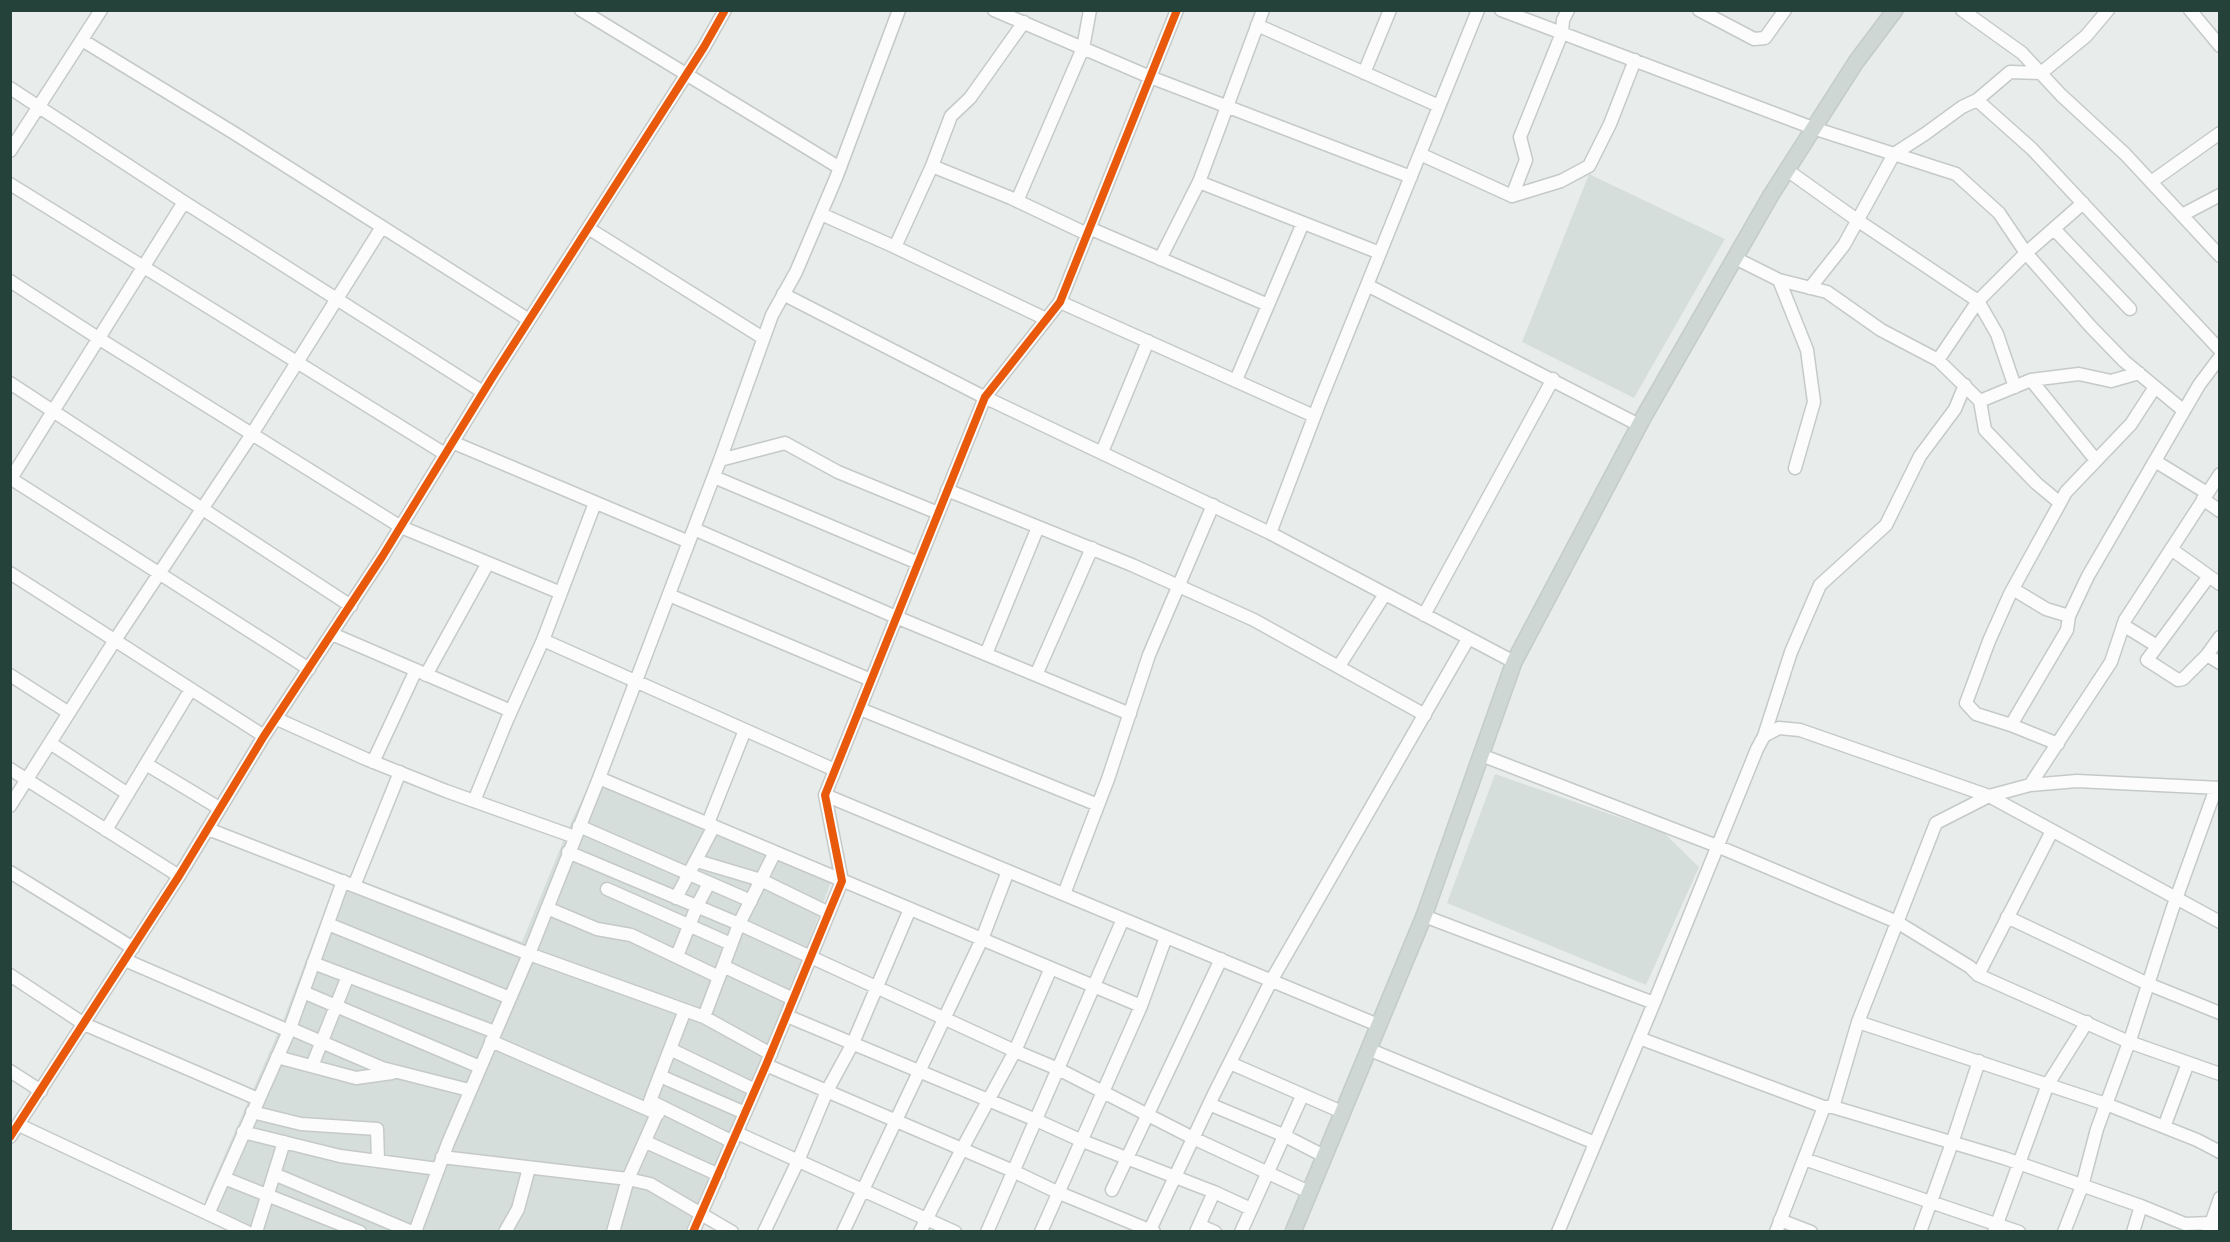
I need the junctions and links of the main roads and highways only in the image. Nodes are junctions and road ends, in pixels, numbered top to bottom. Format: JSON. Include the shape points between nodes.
{"nodes":[{"id":1,"x":1895,"y":10,"type":"edge"},
{"id":2,"x":1293,"y":1232,"type":"edge"}],
"edges":[{"from":1,"to":2,"type":"main road","via":[[1813,128],[1735,258],[1639,425],[1514,663],[1424,916]]}]}
